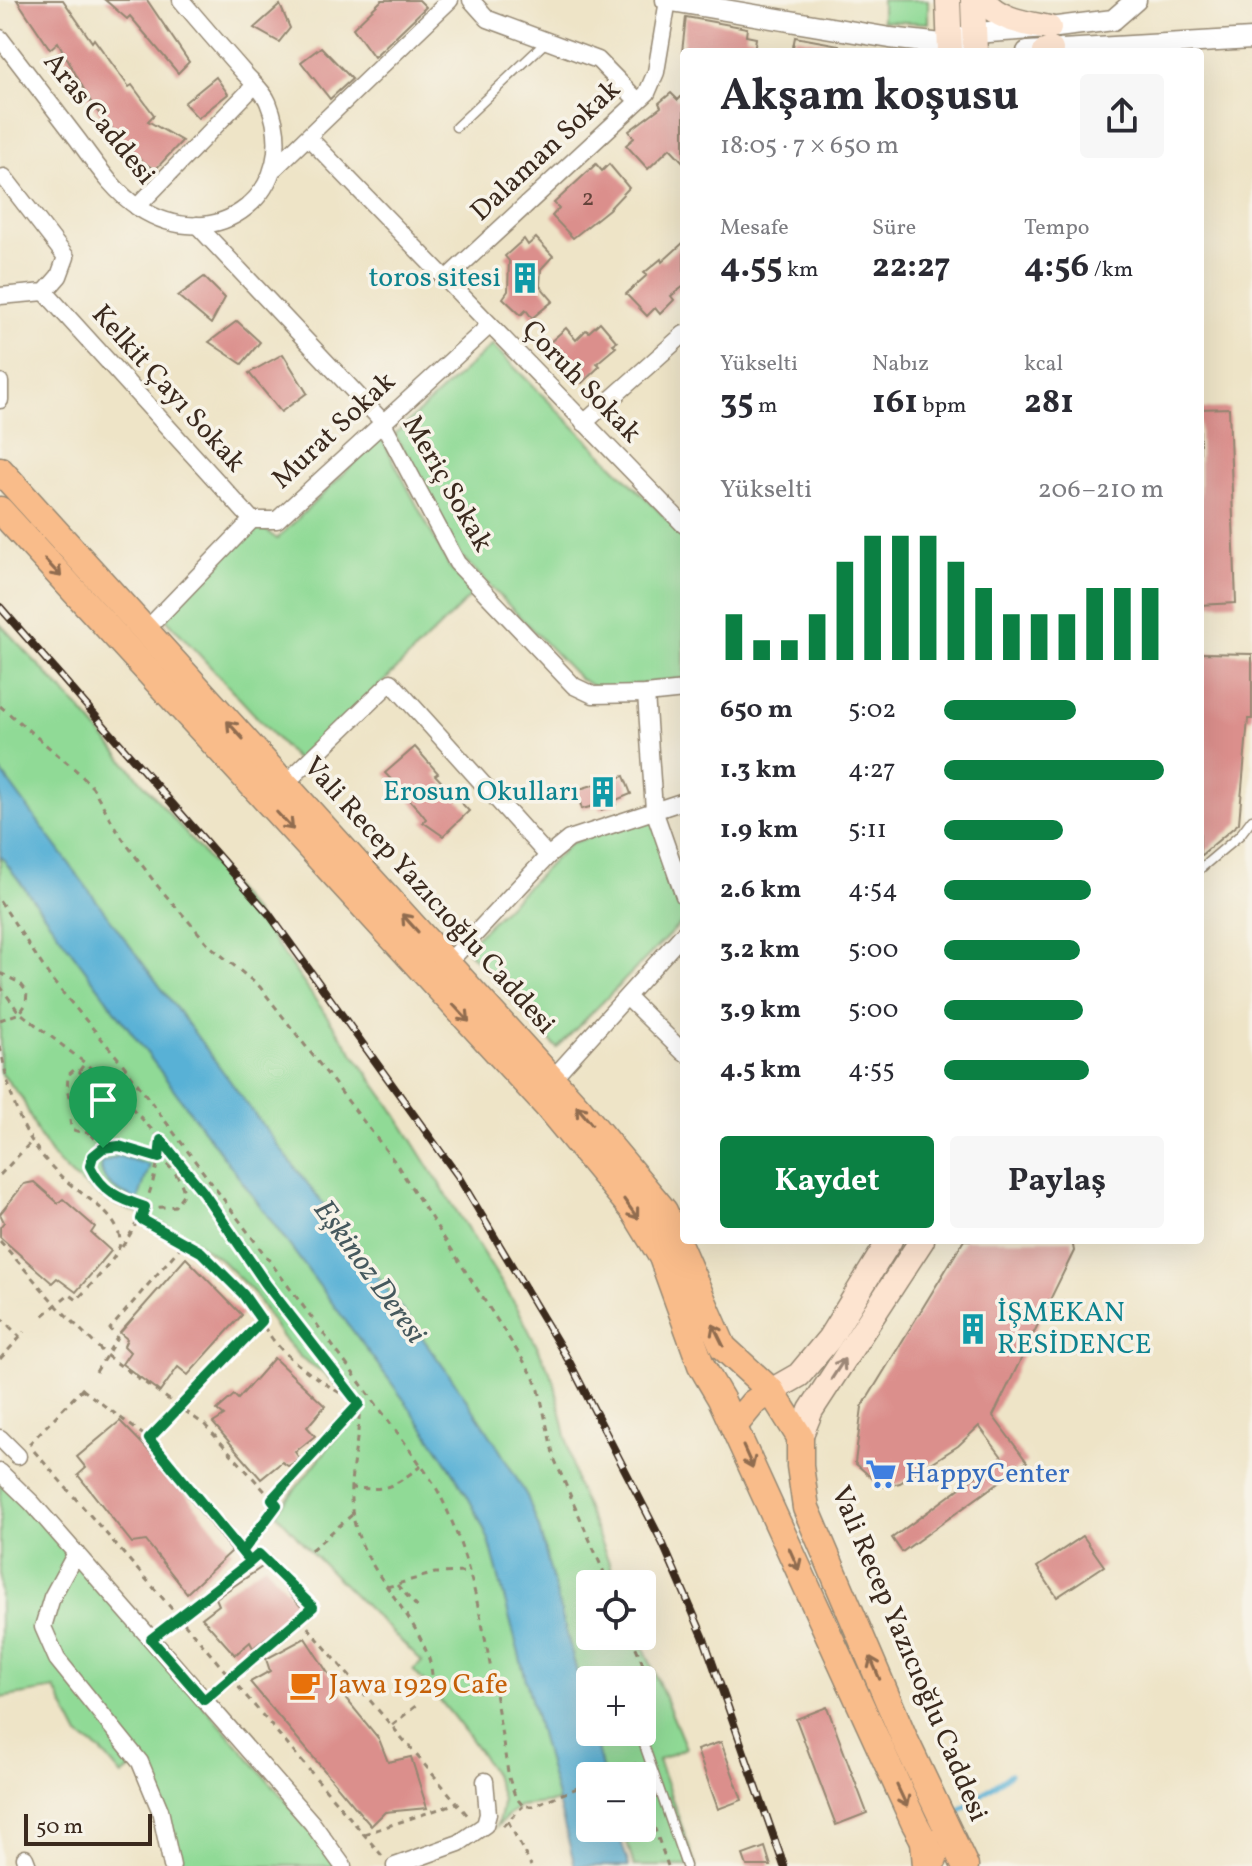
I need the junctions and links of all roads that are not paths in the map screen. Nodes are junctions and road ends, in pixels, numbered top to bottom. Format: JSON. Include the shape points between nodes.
{"nodes":[{"id":1,"x":181,"y":0,"type":"edge"},
{"id":2,"x":471,"y":0,"type":"edge"},
{"id":3,"x":667,"y":0,"type":"edge"},
{"id":4,"x":948,"y":0,"type":"edge"},
{"id":5,"x":973,"y":0,"type":"edge"},
{"id":6,"x":983,"y":0,"type":"edge"},
{"id":7,"x":1136,"y":0,"type":"edge"},
{"id":8,"x":449,"y":1,"type":"edge"},
{"id":9,"x":0,"y":38,"type":"edge"},
{"id":10,"x":1252,"y":39,"type":"edge"},
{"id":11,"x":547,"y":41,"type":"junction"},
{"id":12,"x":888,"y":45,"type":"edge"},
{"id":13,"x":1043,"y":46,"type":"edge"},
{"id":14,"x":964,"y":47,"type":"edge"},
{"id":15,"x":255,"y":85,"type":"junction"},
{"id":16,"x":638,"y":101,"type":"junction"},
{"id":17,"x":456,"y":127,"type":"dead end"},
{"id":18,"x":308,"y":137,"type":"junction"},
{"id":19,"x":275,"y":168,"type":"junction"},
{"id":20,"x":4,"y":177,"type":"dead end"},
{"id":21,"x":137,"y":207,"type":"junction"},
{"id":22,"x":197,"y":225,"type":"junction"},
{"id":23,"x":446,"y":279,"type":"junction"},
{"id":24,"x":45,"y":292,"type":"junction"},
{"id":25,"x":0,"y":296,"type":"edge"},
{"id":26,"x":490,"y":325,"type":"junction"},
{"id":27,"x":680,"y":338,"type":"edge"},
{"id":28,"x":0,"y":382,"type":"edge"},
{"id":29,"x":0,"y":400,"type":"edge"},
{"id":30,"x":382,"y":421,"type":"junction"},
{"id":31,"x":584,"y":423,"type":"junction"},
{"id":32,"x":0,"y":470,"type":"edge"},
{"id":33,"x":0,"y":510,"type":"edge"},
{"id":34,"x":252,"y":520,"type":"junction"},
{"id":35,"x":680,"y":521,"type":"edge"},
{"id":36,"x":145,"y":631,"type":"junction"},
{"id":37,"x":680,"y":690,"type":"edge"},
{"id":38,"x":646,"y":694,"type":"junction"},
{"id":39,"x":284,"y":785,"type":"junction"},
{"id":40,"x":680,"y":802,"type":"edge"},
{"id":41,"x":654,"y":810,"type":"junction"},
{"id":42,"x":1252,"y":819,"type":"edge"},
{"id":43,"x":548,"y":856,"type":"junction"},
{"id":44,"x":1204,"y":866,"type":"edge"},
{"id":45,"x":680,"y":885,"type":"edge"},
{"id":46,"x":680,"y":937,"type":"edge"},
{"id":47,"x":447,"y":964,"type":"junction"},
{"id":48,"x":627,"y":997,"type":"junction"},
{"id":49,"x":680,"y":1049,"type":"edge"},
{"id":50,"x":552,"y":1079,"type":"junction"},
{"id":51,"x":882,"y":1244,"type":"edge"},
{"id":52,"x":919,"y":1244,"type":"edge"},
{"id":53,"x":771,"y":1391,"type":"junction"},
{"id":54,"x":734,"y":1426,"type":"junction"},
{"id":55,"x":800,"y":1437,"type":"junction"},
{"id":56,"x":0,"y":1438,"type":"edge"},
{"id":57,"x":18,"y":1456,"type":"dead end"},
{"id":58,"x":800,"y":1466,"type":"junction"},
{"id":59,"x":0,"y":1472,"type":"edge"},
{"id":60,"x":762,"y":1488,"type":"junction"},
{"id":61,"x":76,"y":1553,"type":"junction"},
{"id":62,"x":644,"y":1746,"type":"edge"},
{"id":63,"x":485,"y":1781,"type":"dead end"},
{"id":64,"x":930,"y":1858,"type":"edge"},
{"id":65,"x":174,"y":1864,"type":"edge"},
{"id":66,"x":343,"y":1866,"type":"edge"},
{"id":67,"x":393,"y":1866,"type":"edge"},
{"id":68,"x":686,"y":1866,"type":"edge"},
{"id":69,"x":965,"y":1866,"type":"edge"}],
"edges":[{"from":1,"to":15,"type":"street"},
{"from":2,"to":11,"type":"street","via":[[488,19]]},
{"from":3,"to":12,"type":"street"},
{"from":3,"to":16,"type":"street","name":"Dalaman Sokak","via":[[656,72]]},
{"from":4,"to":14,"type":"main road"},
{"from":5,"to":14,"type":"main road"},
{"from":6,"to":13,"type":"main road"},
{"from":7,"to":13,"type":"street","via":[[1113,20]]},
{"from":8,"to":18,"type":"street","name":"Aras Caddesi"},
{"from":9,"to":21,"type":"street","name":"Aras Caddesi","via":[[105,175]]},
{"from":10,"to":13,"type":"street"},
{"from":11,"to":16,"type":"street","via":[[598,60]]},
{"from":11,"to":17,"type":"lane"},
{"from":12,"to":14,"type":"street"},
{"from":13,"to":14,"type":"street"},
{"from":15,"to":19,"type":"street","via":[[268,100]]},
{"from":15,"to":21,"type":"street"},
{"from":16,"to":23,"type":"street","name":"Dalaman Sokak"},
{"from":18,"to":19,"type":"street","name":"Aras Caddesi"},
{"from":18,"to":23,"type":"street","name":"Çoruh Sokak"},
{"from":19,"to":22,"type":"street","name":"Aras Caddesi","via":[[259,196],[233,218]]},
{"from":20,"to":24,"type":"street","via":[[66,257]]},
{"from":21,"to":22,"type":"street","name":"Aras Caddesi","via":[[169,223]]},
{"from":22,"to":30,"type":"street","name":"Meriç Sokak"},
{"from":23,"to":26,"type":"street","name":"Çoruh Sokak"},
{"from":24,"to":25,"type":"street"},
{"from":24,"to":34,"type":"street","name":"Kelkit Çayı Sokak"},
{"from":26,"to":30,"type":"street","name":"Murat Sokak"},
{"from":26,"to":31,"type":"street","name":"Çoruh Sokak"},
{"from":27,"to":31,"type":"street"},
{"from":28,"to":29,"type":"street"},
{"from":30,"to":34,"type":"street","name":"Murat Sokak","via":[[277,520]]},
{"from":30,"to":38,"type":"street","name":"Meriç Sokak","via":[[457,563],[574,686],[593,695]]},
{"from":31,"to":35,"type":"street","name":"Çoruh Sokak"},
{"from":32,"to":36,"type":"main road","name":"Vali Recep Yazıcıoğlu Caddesi"},
{"from":33,"to":54,"type":"main road","name":"Vali Recep Yazıcıoğlu Caddesi","one_way":true,"via":[[547,1106],[634,1211],[662,1257],[701,1365]]},
{"from":34,"to":36,"type":"street"},
{"from":39,"to":36,"type":"main road","name":"Vali Recep Yazıcıoğlu Caddesi","one_way":true},
{"from":37,"to":38,"type":"street","name":"Meriç Sokak"},
{"from":38,"to":41,"type":"street"},
{"from":39,"to":43,"type":"street","via":[[391,682]]},
{"from":47,"to":39,"type":"main road","name":"Vali Recep Yazıcıoğlu Caddesi","one_way":true},
{"from":40,"to":41,"type":"street"},
{"from":41,"to":43,"type":"street","via":[[569,839]]},
{"from":41,"to":45,"type":"street"},
{"from":42,"to":44,"type":"lane"},
{"from":43,"to":47,"type":"street"},
{"from":46,"to":48,"type":"street"},
{"from":47,"to":50,"type":"main road","name":"Vali Recep Yazıcıoğlu Caddesi"},
{"from":48,"to":49,"type":"street"},
{"from":48,"to":50,"type":"street"},
{"from":53,"to":50,"type":"main road","name":"Vali Recep Yazıcıoğlu Caddesi","one_way":true,"via":[[723,1347],[664,1211]]},
{"from":51,"to":53,"type":"main road","via":[[829,1339],[799,1375]]},
{"from":55,"to":52,"type":"main road","one_way":true,"via":[[811,1410]]},
{"from":53,"to":54,"type":"main road"},
{"from":53,"to":55,"type":"main road","name":"Vali Recep Yazıcıoğlu Caddesi"},
{"from":54,"to":60,"type":"main road","name":"Vali Recep Yazıcıoğlu Caddesi","one_way":true},
{"from":55,"to":58,"type":"main road","name":"Vali Recep Yazıcıoğlu Caddesi"},
{"from":56,"to":57,"type":"street"},
{"from":58,"to":60,"type":"main road","via":[[789,1484],[778,1490]]},
{"from":69,"to":58,"type":"main road","name":"Vali Recep Yazıcıoğlu Caddesi","one_way":true,"via":[[806,1508]]},
{"from":59,"to":61,"type":"street"},
{"from":60,"to":64,"type":"main road","name":"Vali Recep Yazıcıoğlu Caddesi","one_way":true},
{"from":61,"to":65,"type":"street","via":[[43,1627],[57,1659],[140,1762]]},
{"from":61,"to":66,"type":"street","via":[[312,1823]]},
{"from":62,"to":68,"type":"lane"},
{"from":63,"to":67,"type":"street","via":[[488,1814],[480,1830]]}]}
